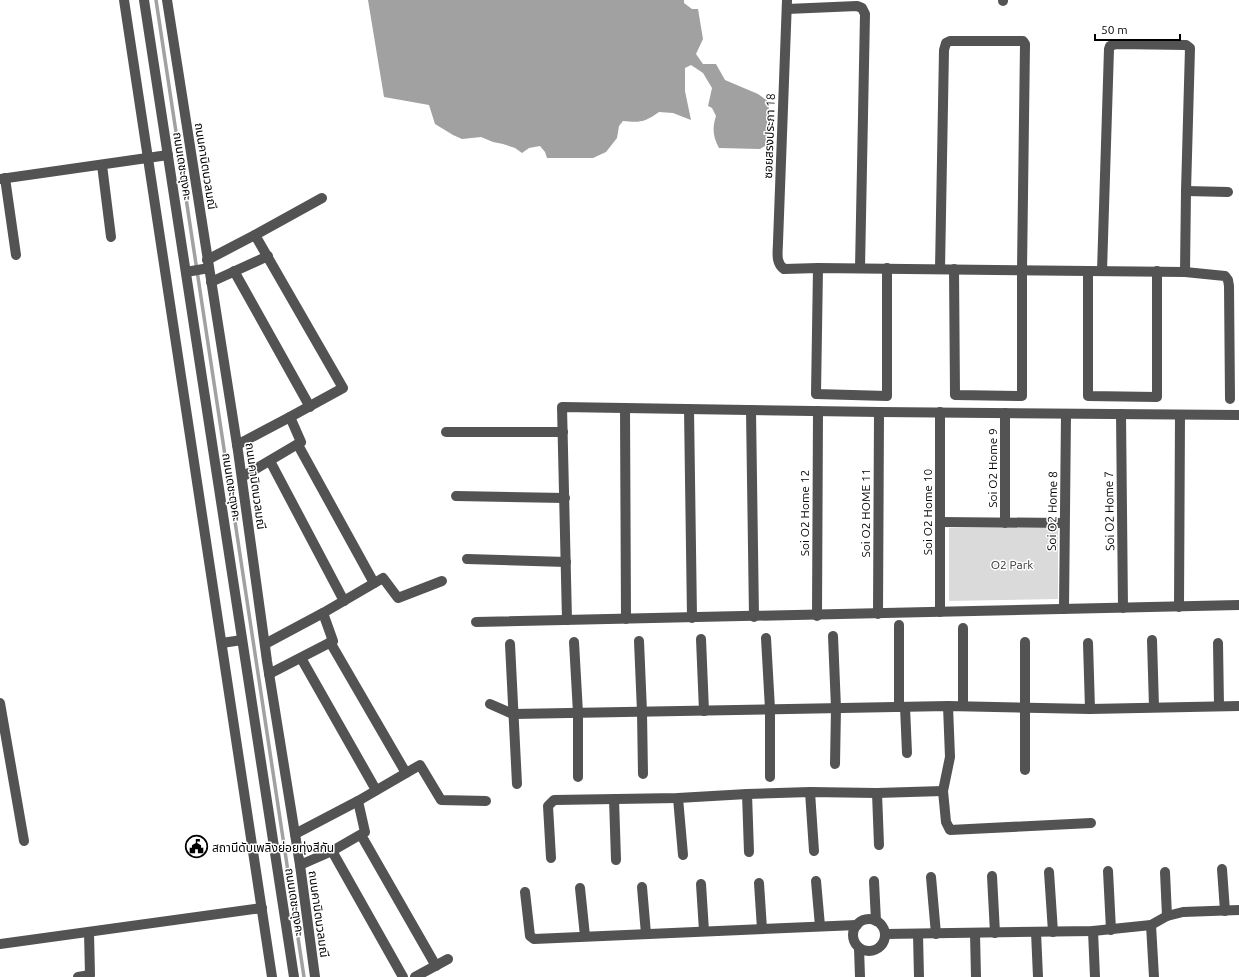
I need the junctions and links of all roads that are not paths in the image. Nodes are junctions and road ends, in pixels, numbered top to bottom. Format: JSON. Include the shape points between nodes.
{"nodes":[{"id":1,"x":124,"y":0,"type":"edge"},
{"id":2,"x":144,"y":0,"type":"edge"},
{"id":3,"x":167,"y":0,"type":"edge"},
{"id":4,"x":787,"y":5,"type":"edge"},
{"id":5,"x":168,"y":155,"type":"junction"},
{"id":6,"x":148,"y":158,"type":"junction"},
{"id":7,"x":102,"y":165,"type":"junction"},
{"id":8,"x":2,"y":178,"type":"edge"},
{"id":9,"x":1186,"y":191,"type":"junction"},
{"id":10,"x":1228,"y":192,"type":"dead end"},
{"id":11,"x":322,"y":198,"type":"dead end"},
{"id":12,"x":255,"y":234,"type":"junction"},
{"id":13,"x":111,"y":237,"type":"dead end"},
{"id":14,"x":16,"y":256,"type":"dead end"},
{"id":15,"x":268,"y":256,"type":"junction"},
{"id":16,"x":207,"y":265,"type":"junction"},
{"id":17,"x":818,"y":268,"type":"junction"},
{"id":18,"x":860,"y":268,"type":"junction"},
{"id":19,"x":887,"y":268,"type":"junction"},
{"id":20,"x":940,"y":269,"type":"junction"},
{"id":21,"x":954,"y":269,"type":"junction"},
{"id":22,"x":1022,"y":270,"type":"junction"},
{"id":23,"x":234,"y":271,"type":"junction"},
{"id":24,"x":1088,"y":271,"type":"junction"},
{"id":25,"x":1102,"y":271,"type":"junction"},
{"id":26,"x":1157,"y":271,"type":"junction"},
{"id":27,"x":188,"y":272,"type":"junction"},
{"id":28,"x":1185,"y":272,"type":"junction"},
{"id":29,"x":211,"y":282,"type":"junction"},
{"id":30,"x":1234,"y":359,"type":"edge"},
{"id":31,"x":1230,"y":399,"type":"dead end"},
{"id":32,"x":310,"y":407,"type":"junction"},
{"id":33,"x":626,"y":408,"type":"junction"},
{"id":34,"x":689,"y":409,"type":"junction"},
{"id":35,"x":751,"y":410,"type":"junction"},
{"id":36,"x":818,"y":411,"type":"junction"},
{"id":37,"x":879,"y":412,"type":"junction"},
{"id":38,"x":940,"y":412,"type":"junction"},
{"id":39,"x":1004,"y":413,"type":"junction"},
{"id":40,"x":1066,"y":414,"type":"junction"},
{"id":41,"x":1121,"y":414,"type":"junction"},
{"id":42,"x":1180,"y":415,"type":"junction"},
{"id":43,"x":1239,"y":415,"type":"edge"},
{"id":44,"x":290,"y":418,"type":"junction"},
{"id":45,"x":446,"y":432,"type":"dead end"},
{"id":46,"x":563,"y":432,"type":"junction"},
{"id":47,"x":237,"y":445,"type":"junction"},
{"id":48,"x":298,"y":445,"type":"junction"},
{"id":49,"x":270,"y":461,"type":"junction"},
{"id":50,"x":242,"y":477,"type":"junction"},
{"id":51,"x":456,"y":496,"type":"dead end"},
{"id":52,"x":564,"y":498,"type":"junction"},
{"id":53,"x":940,"y":522,"type":"junction"},
{"id":54,"x":1005,"y":523,"type":"junction"},
{"id":55,"x":1064,"y":523,"type":"junction"},
{"id":56,"x":467,"y":559,"type":"dead end"},
{"id":57,"x":566,"y":562,"type":"junction"},
{"id":58,"x":442,"y":581,"type":"dead end"},
{"id":59,"x":374,"y":584,"type":"junction"},
{"id":60,"x":344,"y":602,"type":"junction"},
{"id":61,"x":1239,"y":606,"type":"edge"},
{"id":62,"x":1179,"y":607,"type":"junction"},
{"id":63,"x":1123,"y":608,"type":"junction"},
{"id":64,"x":1064,"y":609,"type":"junction"},
{"id":65,"x":940,"y":612,"type":"junction"},
{"id":66,"x":324,"y":613,"type":"junction"},
{"id":67,"x":878,"y":614,"type":"junction"},
{"id":68,"x":817,"y":616,"type":"junction"},
{"id":69,"x":754,"y":617,"type":"junction"},
{"id":70,"x":692,"y":618,"type":"junction"},
{"id":71,"x":626,"y":619,"type":"junction"},
{"id":72,"x":567,"y":620,"type":"junction"},
{"id":73,"x":476,"y":622,"type":"dead end"},
{"id":74,"x":898,"y":625,"type":"dead end"},
{"id":75,"x":963,"y":628,"type":"dead end"},
{"id":76,"x":833,"y":636,"type":"dead end"},
{"id":77,"x":766,"y":638,"type":"dead end"},
{"id":78,"x":701,"y":639,"type":"dead end"},
{"id":79,"x":242,"y":640,"type":"junction"},
{"id":80,"x":1152,"y":640,"type":"dead end"},
{"id":81,"x":639,"y":641,"type":"dead end"},
{"id":82,"x":330,"y":642,"type":"junction"},
{"id":83,"x":574,"y":642,"type":"dead end"},
{"id":84,"x":1025,"y":642,"type":"dead end"},
{"id":85,"x":222,"y":643,"type":"junction"},
{"id":86,"x":1088,"y":643,"type":"dead end"},
{"id":87,"x":1218,"y":643,"type":"dead end"},
{"id":88,"x":265,"y":644,"type":"junction"},
{"id":89,"x":510,"y":644,"type":"dead end"},
{"id":90,"x":301,"y":658,"type":"junction"},
{"id":91,"x":270,"y":674,"type":"junction"},
{"id":92,"x":0,"y":703,"type":"edge"},
{"id":93,"x":490,"y":704,"type":"dead end"},
{"id":94,"x":948,"y":706,"type":"junction"},
{"id":95,"x":963,"y":706,"type":"junction"},
{"id":96,"x":1219,"y":706,"type":"junction"},
{"id":97,"x":1239,"y":706,"type":"edge"},
{"id":98,"x":902,"y":707,"type":"junction"},
{"id":99,"x":1154,"y":707,"type":"junction"},
{"id":100,"x":836,"y":708,"type":"junction"},
{"id":101,"x":1024,"y":708,"type":"junction"},
{"id":102,"x":770,"y":709,"type":"junction"},
{"id":103,"x":1090,"y":709,"type":"junction"},
{"id":104,"x":704,"y":710,"type":"junction"},
{"id":105,"x":642,"y":712,"type":"junction"},
{"id":106,"x":578,"y":713,"type":"junction"},
{"id":107,"x":513,"y":714,"type":"junction"},
{"id":108,"x":907,"y":753,"type":"dead end"},
{"id":109,"x":835,"y":764,"type":"dead end"},
{"id":110,"x":1025,"y":770,"type":"dead end"},
{"id":111,"x":406,"y":773,"type":"junction"},
{"id":112,"x":643,"y":774,"type":"dead end"},
{"id":113,"x":578,"y":777,"type":"dead end"},
{"id":114,"x":770,"y":777,"type":"dead end"},
{"id":115,"x":517,"y":784,"type":"dead end"},
{"id":116,"x":376,"y":790,"type":"junction"},
{"id":117,"x":943,"y":791,"type":"junction"},
{"id":118,"x":810,"y":792,"type":"junction"},
{"id":119,"x":747,"y":794,"type":"junction"},
{"id":120,"x":877,"y":794,"type":"junction"},
{"id":121,"x":678,"y":798,"type":"junction"},
{"id":122,"x":614,"y":799,"type":"junction"},
{"id":123,"x":358,"y":801,"type":"junction"},
{"id":124,"x":486,"y":801,"type":"dead end"},
{"id":125,"x":1091,"y":823,"type":"dead end"},
{"id":126,"x":295,"y":834,"type":"junction"},
{"id":127,"x":361,"y":835,"type":"junction"},
{"id":128,"x":24,"y":841,"type":"dead end"},
{"id":129,"x":879,"y":845,"type":"dead end"},
{"id":130,"x":332,"y":851,"type":"junction"},
{"id":131,"x":814,"y":851,"type":"dead end"},
{"id":132,"x":749,"y":852,"type":"dead end"},
{"id":133,"x":683,"y":855,"type":"dead end"},
{"id":134,"x":551,"y":858,"type":"dead end"},
{"id":135,"x":616,"y":860,"type":"dead end"},
{"id":136,"x":300,"y":865,"type":"junction"},
{"id":137,"x":1222,"y":870,"type":"dead end"},
{"id":138,"x":1108,"y":871,"type":"dead end"},
{"id":139,"x":1050,"y":872,"type":"dead end"},
{"id":140,"x":1165,"y":872,"type":"dead end"},
{"id":141,"x":992,"y":876,"type":"dead end"},
{"id":142,"x":931,"y":877,"type":"dead end"},
{"id":143,"x":816,"y":881,"type":"dead end"},
{"id":144,"x":874,"y":881,"type":"dead end"},
{"id":145,"x":759,"y":883,"type":"dead end"},
{"id":146,"x":701,"y":884,"type":"dead end"},
{"id":147,"x":642,"y":887,"type":"dead end"},
{"id":148,"x":580,"y":888,"type":"dead end"},
{"id":149,"x":525,"y":892,"type":"dead end"},
{"id":150,"x":262,"y":908,"type":"junction"},
{"id":151,"x":1239,"y":910,"type":"edge"},
{"id":152,"x":1225,"y":911,"type":"junction"},
{"id":153,"x":1167,"y":916,"type":"junction"},
{"id":154,"x":876,"y":921,"type":"junction"},
{"id":155,"x":857,"y":925,"type":"junction"},
{"id":156,"x":1151,"y":925,"type":"junction"},
{"id":157,"x":820,"y":926,"type":"junction"},
{"id":158,"x":762,"y":929,"type":"junction"},
{"id":159,"x":1111,"y":930,"type":"junction"},
{"id":160,"x":704,"y":931,"type":"junction"},
{"id":161,"x":1094,"y":931,"type":"junction"},
{"id":162,"x":89,"y":932,"type":"junction"},
{"id":163,"x":1036,"y":932,"type":"junction"},
{"id":164,"x":1053,"y":932,"type":"junction"},
{"id":165,"x":975,"y":933,"type":"junction"},
{"id":166,"x":995,"y":933,"type":"junction"},
{"id":167,"x":646,"y":934,"type":"junction"},
{"id":168,"x":885,"y":934,"type":"junction"},
{"id":169,"x":918,"y":934,"type":"junction"},
{"id":170,"x":936,"y":934,"type":"junction"},
{"id":171,"x":585,"y":936,"type":"junction"},
{"id":172,"x":0,"y":944,"type":"edge"},
{"id":173,"x":859,"y":948,"type":"junction"},
{"id":174,"x":448,"y":959,"type":"dead end"},
{"id":175,"x":436,"y":966,"type":"junction"},
{"id":176,"x":78,"y":977,"type":"edge"},
{"id":177,"x":272,"y":977,"type":"edge"},
{"id":178,"x":294,"y":977,"type":"edge"},
{"id":179,"x":315,"y":977,"type":"edge"},
{"id":180,"x":403,"y":977,"type":"edge"},
{"id":181,"x":415,"y":977,"type":"edge"},
{"id":182,"x":860,"y":977,"type":"edge"},
{"id":183,"x":920,"y":977,"type":"edge"},
{"id":184,"x":976,"y":977,"type":"edge"},
{"id":185,"x":1038,"y":977,"type":"edge"},
{"id":186,"x":1095,"y":977,"type":"edge"},
{"id":187,"x":1154,"y":977,"type":"edge"}],
"edges":[{"from":1,"to":6,"type":"street"},
{"from":2,"to":5,"type":"street","name":"ถนนเดชะตุงคะ"},
{"from":3,"to":16,"type":"street","name":"ถนนคานิตนวลมณี"},
{"from":4,"to":17,"type":"street","name":"ซอยสรงประภา 18","via":[[779,265],[784,269]]},
{"from":4,"to":18,"type":"street","via":[[857,6],[862,8],[865,14]]},
{"from":5,"to":6,"type":"street"},
{"from":5,"to":27,"type":"street","name":"ถนนเดชะตุงคะ"},
{"from":6,"to":7,"type":"street"},
{"from":6,"to":85,"type":"street"},
{"from":7,"to":8,"type":"street"},
{"from":7,"to":13,"type":"street"},
{"from":8,"to":14,"type":"street"},
{"from":9,"to":10,"type":"street"},
{"from":9,"to":25,"type":"street","via":[[1190,48],[1186,45],[1110,46]]},
{"from":9,"to":28,"type":"street"},
{"from":11,"to":12,"type":"street"},
{"from":12,"to":15,"type":"street"},
{"from":12,"to":16,"type":"street"},
{"from":15,"to":23,"type":"street"},
{"from":15,"to":32,"type":"street","via":[[343,388]]},
{"from":16,"to":27,"type":"street"},
{"from":16,"to":29,"type":"street","name":"ถนนคานิตนวลมณี"},
{"from":17,"to":18,"type":"street"},
{"from":17,"to":19,"type":"street","via":[[816,394],[887,396]]},
{"from":18,"to":19,"type":"street"},
{"from":19,"to":20,"type":"street"},
{"from":20,"to":21,"type":"street"},
{"from":20,"to":22,"type":"street","via":[[946,43],[1020,40],[1025,44]]},
{"from":21,"to":22,"type":"street"},
{"from":21,"to":22,"type":"street","via":[[955,395],[1022,396]]},
{"from":22,"to":24,"type":"street"},
{"from":23,"to":29,"type":"street"},
{"from":23,"to":32,"type":"street"},
{"from":24,"to":25,"type":"street"},
{"from":24,"to":26,"type":"street","via":[[1088,396],[1157,397]]},
{"from":25,"to":26,"type":"street"},
{"from":26,"to":28,"type":"street"},
{"from":27,"to":79,"type":"street","name":"ถนนเดชะตุงคะ"},
{"from":28,"to":30,"type":"street","via":[[1227,277]]},
{"from":29,"to":47,"type":"street","name":"ถนนคานิตนวลมณี"},
{"from":30,"to":31,"type":"street"},
{"from":32,"to":44,"type":"street"},
{"from":33,"to":34,"type":"street"},
{"from":33,"to":46,"type":"street","via":[[562,407]]},
{"from":33,"to":71,"type":"street"},
{"from":34,"to":35,"type":"street"},
{"from":34,"to":70,"type":"street"},
{"from":35,"to":36,"type":"street"},
{"from":35,"to":69,"type":"street"},
{"from":36,"to":37,"type":"street"},
{"from":36,"to":68,"type":"street","name":"Soi O2 Home 12"},
{"from":37,"to":38,"type":"street"},
{"from":37,"to":67,"type":"street","name":"Soi O2 HOME 11"},
{"from":38,"to":39,"type":"street"},
{"from":38,"to":53,"type":"street","name":"Soi O2 Home 10"},
{"from":39,"to":40,"type":"street"},
{"from":39,"to":54,"type":"street","name":"Soi O2 Home 9"},
{"from":40,"to":41,"type":"street"},
{"from":40,"to":55,"type":"street","name":"Soi O2 Home 8"},
{"from":41,"to":42,"type":"street"},
{"from":41,"to":63,"type":"street","name":"Soi O2 Home 7"},
{"from":42,"to":43,"type":"street"},
{"from":42,"to":62,"type":"street"},
{"from":44,"to":47,"type":"street"},
{"from":44,"to":48,"type":"street","via":[[301,442]]},
{"from":45,"to":46,"type":"street"},
{"from":46,"to":52,"type":"street"},
{"from":47,"to":50,"type":"street","name":"ถนนคานิตนวลมณี"},
{"from":48,"to":49,"type":"street"},
{"from":48,"to":59,"type":"street"},
{"from":49,"to":50,"type":"street"},
{"from":49,"to":60,"type":"street"},
{"from":50,"to":88,"type":"street","name":"ถนนคานิตนวลมณี"},
{"from":51,"to":52,"type":"street"},
{"from":52,"to":57,"type":"street"},
{"from":53,"to":54,"type":"street"},
{"from":53,"to":65,"type":"street","name":"Soi O2 Home 10"},
{"from":54,"to":55,"type":"street"},
{"from":55,"to":64,"type":"street","name":"Soi O2 Home 8"},
{"from":56,"to":57,"type":"street"},
{"from":57,"to":72,"type":"street"},
{"from":58,"to":59,"type":"street","via":[[398,598],[384,578]]},
{"from":59,"to":60,"type":"street"},
{"from":60,"to":66,"type":"street"},
{"from":61,"to":62,"type":"street"},
{"from":62,"to":63,"type":"street"},
{"from":63,"to":64,"type":"street"},
{"from":64,"to":65,"type":"street"},
{"from":65,"to":67,"type":"street"},
{"from":66,"to":82,"type":"street","via":[[334,639]]},
{"from":66,"to":88,"type":"street"},
{"from":67,"to":68,"type":"street"},
{"from":68,"to":69,"type":"street"},
{"from":69,"to":70,"type":"street"},
{"from":70,"to":71,"type":"street"},
{"from":71,"to":72,"type":"street"},
{"from":72,"to":73,"type":"street"},
{"from":74,"to":98,"type":"street"},
{"from":75,"to":95,"type":"street"},
{"from":76,"to":100,"type":"street"},
{"from":77,"to":102,"type":"street"},
{"from":78,"to":104,"type":"street"},
{"from":79,"to":85,"type":"street"},
{"from":79,"to":178,"type":"street","name":"ถนนเดชะตุงคะ"},
{"from":80,"to":99,"type":"street"},
{"from":81,"to":105,"type":"street"},
{"from":82,"to":90,"type":"street"},
{"from":82,"to":111,"type":"street"},
{"from":83,"to":106,"type":"street"},
{"from":84,"to":101,"type":"street"},
{"from":85,"to":150,"type":"street"},
{"from":86,"to":103,"type":"street"},
{"from":87,"to":96,"type":"street"},
{"from":88,"to":91,"type":"street","name":"ถนนคานิตนวลมณี"},
{"from":89,"to":107,"type":"street"},
{"from":90,"to":91,"type":"street"},
{"from":90,"to":116,"type":"street"},
{"from":91,"to":126,"type":"street","name":"ถนนคานิตนวลมณี"},
{"from":92,"to":128,"type":"street"},
{"from":93,"to":107,"type":"street"},
{"from":94,"to":95,"type":"street"},
{"from":94,"to":98,"type":"street"},
{"from":94,"to":117,"type":"street","via":[[950,756]]},
{"from":95,"to":101,"type":"street"},
{"from":96,"to":97,"type":"street"},
{"from":96,"to":99,"type":"street"},
{"from":98,"to":100,"type":"street"},
{"from":98,"to":108,"type":"street"},
{"from":99,"to":103,"type":"street"},
{"from":100,"to":102,"type":"street"},
{"from":100,"to":109,"type":"street"},
{"from":101,"to":103,"type":"street"},
{"from":101,"to":110,"type":"street"},
{"from":102,"to":104,"type":"street"},
{"from":102,"to":114,"type":"street"},
{"from":104,"to":105,"type":"street"},
{"from":105,"to":106,"type":"street"},
{"from":105,"to":112,"type":"street"},
{"from":106,"to":107,"type":"street"},
{"from":106,"to":113,"type":"street"},
{"from":107,"to":115,"type":"street"},
{"from":111,"to":116,"type":"street"},
{"from":111,"to":124,"type":"street","via":[[420,765],[441,800]]},
{"from":116,"to":123,"type":"street"},
{"from":117,"to":120,"type":"street"},
{"from":117,"to":125,"type":"street","via":[[946,822],[950,830]]},
{"from":118,"to":119,"type":"street"},
{"from":118,"to":120,"type":"street"},
{"from":118,"to":131,"type":"street"},
{"from":119,"to":121,"type":"street"},
{"from":119,"to":132,"type":"street"},
{"from":120,"to":129,"type":"street"},
{"from":121,"to":122,"type":"street"},
{"from":121,"to":133,"type":"street"},
{"from":122,"to":134,"type":"street","via":[[554,800],[550,803],[548,806]]},
{"from":122,"to":135,"type":"street"},
{"from":123,"to":126,"type":"street"},
{"from":123,"to":127,"type":"street","via":[[365,830]]},
{"from":126,"to":136,"type":"street","name":"ถนนคานิตนวลมณี"},
{"from":127,"to":130,"type":"street"},
{"from":127,"to":175,"type":"street"},
{"from":130,"to":136,"type":"street"},
{"from":130,"to":180,"type":"street"},
{"from":136,"to":179,"type":"street","name":"ถนนคานิตนวลมณี"},
{"from":137,"to":152,"type":"street"},
{"from":138,"to":159,"type":"street"},
{"from":139,"to":164,"type":"street"},
{"from":140,"to":153,"type":"street"},
{"from":141,"to":166,"type":"street"},
{"from":142,"to":170,"type":"street"},
{"from":143,"to":157,"type":"street"},
{"from":144,"to":154,"type":"street"},
{"from":145,"to":158,"type":"street"},
{"from":146,"to":160,"type":"street"},
{"from":147,"to":167,"type":"street"},
{"from":148,"to":171,"type":"street"},
{"from":149,"to":171,"type":"street","via":[[530,936],[534,939]]},
{"from":150,"to":162,"type":"street"},
{"from":150,"to":177,"type":"street"},
{"from":151,"to":152,"type":"street"},
{"from":152,"to":153,"type":"street","via":[[1183,912]]},
{"from":153,"to":156,"type":"street"},
{"from":154,"to":155,"type":"street","via":[[866,919]]},
{"from":154,"to":168,"type":"street","via":[[881,924]]},
{"from":155,"to":157,"type":"street"},
{"from":155,"to":173,"type":"street","via":[[853,940]]},
{"from":156,"to":159,"type":"street"},
{"from":156,"to":187,"type":"street"},
{"from":157,"to":158,"type":"street"},
{"from":158,"to":160,"type":"street"},
{"from":159,"to":161,"type":"street"},
{"from":160,"to":167,"type":"street"},
{"from":161,"to":164,"type":"street"},
{"from":161,"to":186,"type":"street"},
{"from":162,"to":172,"type":"street"},
{"from":162,"to":176,"type":"street","via":[[90,975]]},
{"from":163,"to":164,"type":"street"},
{"from":163,"to":166,"type":"street"},
{"from":163,"to":185,"type":"street"},
{"from":165,"to":166,"type":"street"},
{"from":165,"to":170,"type":"street"},
{"from":165,"to":184,"type":"street"},
{"from":167,"to":171,"type":"street"},
{"from":168,"to":169,"type":"street"},
{"from":168,"to":173,"type":"street","via":[[879,948],[869,952]]},
{"from":169,"to":170,"type":"street"},
{"from":169,"to":183,"type":"street"},
{"from":173,"to":182,"type":"street"},
{"from":174,"to":175,"type":"street"},
{"from":175,"to":181,"type":"street"}]}
